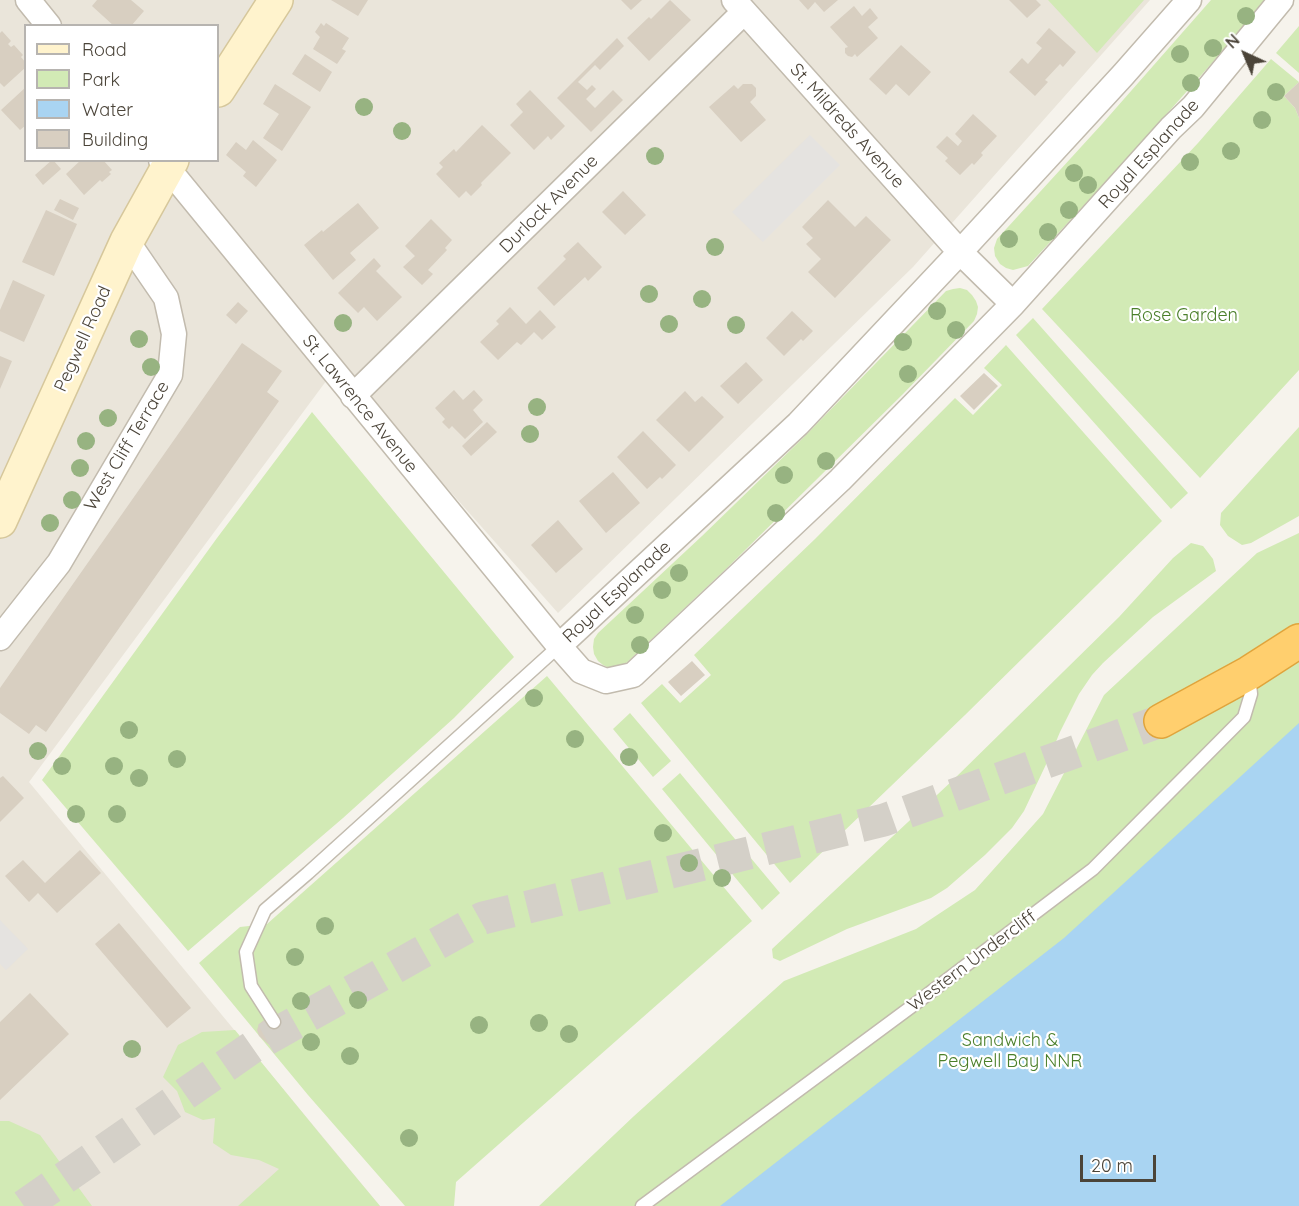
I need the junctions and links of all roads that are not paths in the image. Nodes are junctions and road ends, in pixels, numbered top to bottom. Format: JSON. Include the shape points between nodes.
{"nodes":[{"id":1,"x":28,"y":0,"type":"edge"},
{"id":2,"x":276,"y":0,"type":"edge"},
{"id":3,"x":1189,"y":0,"type":"edge"},
{"id":4,"x":1281,"y":0,"type":"edge"},
{"id":5,"x":739,"y":6,"type":"edge"},
{"id":6,"x":47,"y":24,"type":"edge"},
{"id":7,"x":219,"y":88,"type":"edge"},
{"id":8,"x":167,"y":163,"type":"edge"},
{"id":9,"x":127,"y":241,"type":"junction"},
{"id":10,"x":960,"y":252,"type":"junction"},
{"id":11,"x":1013,"y":304,"type":"junction"},
{"id":12,"x":353,"y":396,"type":"junction"},
{"id":13,"x":0,"y":521,"type":"edge"},
{"id":14,"x":0,"y":638,"type":"edge"},
{"id":15,"x":1299,"y":641,"type":"edge"},
{"id":16,"x":559,"y":646,"type":"junction"},
{"id":17,"x":1249,"y":674,"type":"junction"},
{"id":18,"x":1161,"y":721,"type":"tunnel mouth"},
{"id":19,"x":274,"y":1022,"type":"dead end"},
{"id":20,"x":642,"y":1206,"type":"edge"}],
"edges":[{"from":1,"to":6,"type":"street"},
{"from":2,"to":7,"type":"street"},
{"from":3,"to":10,"type":"street","name":"Royal Esplanade"},
{"from":4,"to":11,"type":"street","name":"Royal Esplanade","via":[[1193,107]]},
{"from":5,"to":10,"type":"street","name":"St. Mildreds Avenue"},
{"from":5,"to":12,"type":"street","name":"Durlock Avenue"},
{"from":8,"to":9,"type":"street","name":"Pegwell Road"},
{"from":8,"to":12,"type":"street","name":"St. Lawrence Avenue"},
{"from":9,"to":13,"type":"street","name":"Pegwell Road"},
{"from":9,"to":14,"type":"street","name":"West Cliff Terrace","via":[[166,298],[174,334],[170,375],[59,563]]},
{"from":10,"to":11,"type":"street"},
{"from":10,"to":16,"type":"street","name":"Royal Esplanade","via":[[798,424]]},
{"from":11,"to":16,"type":"street","name":"Royal Esplanade","via":[[840,480],[633,675],[606,681],[598,678],[581,671]]},
{"from":12,"to":16,"type":"street","name":"St. Lawrence Avenue"},
{"from":15,"to":17,"type":"highway"},
{"from":16,"to":19,"type":"lane","via":[[265,910],[246,952],[251,987]]},
{"from":17,"to":18,"type":"highway"},
{"from":17,"to":20,"type":"lane","name":"Western Undercliff","via":[[1251,694],[1244,717],[1093,869]]}]}
